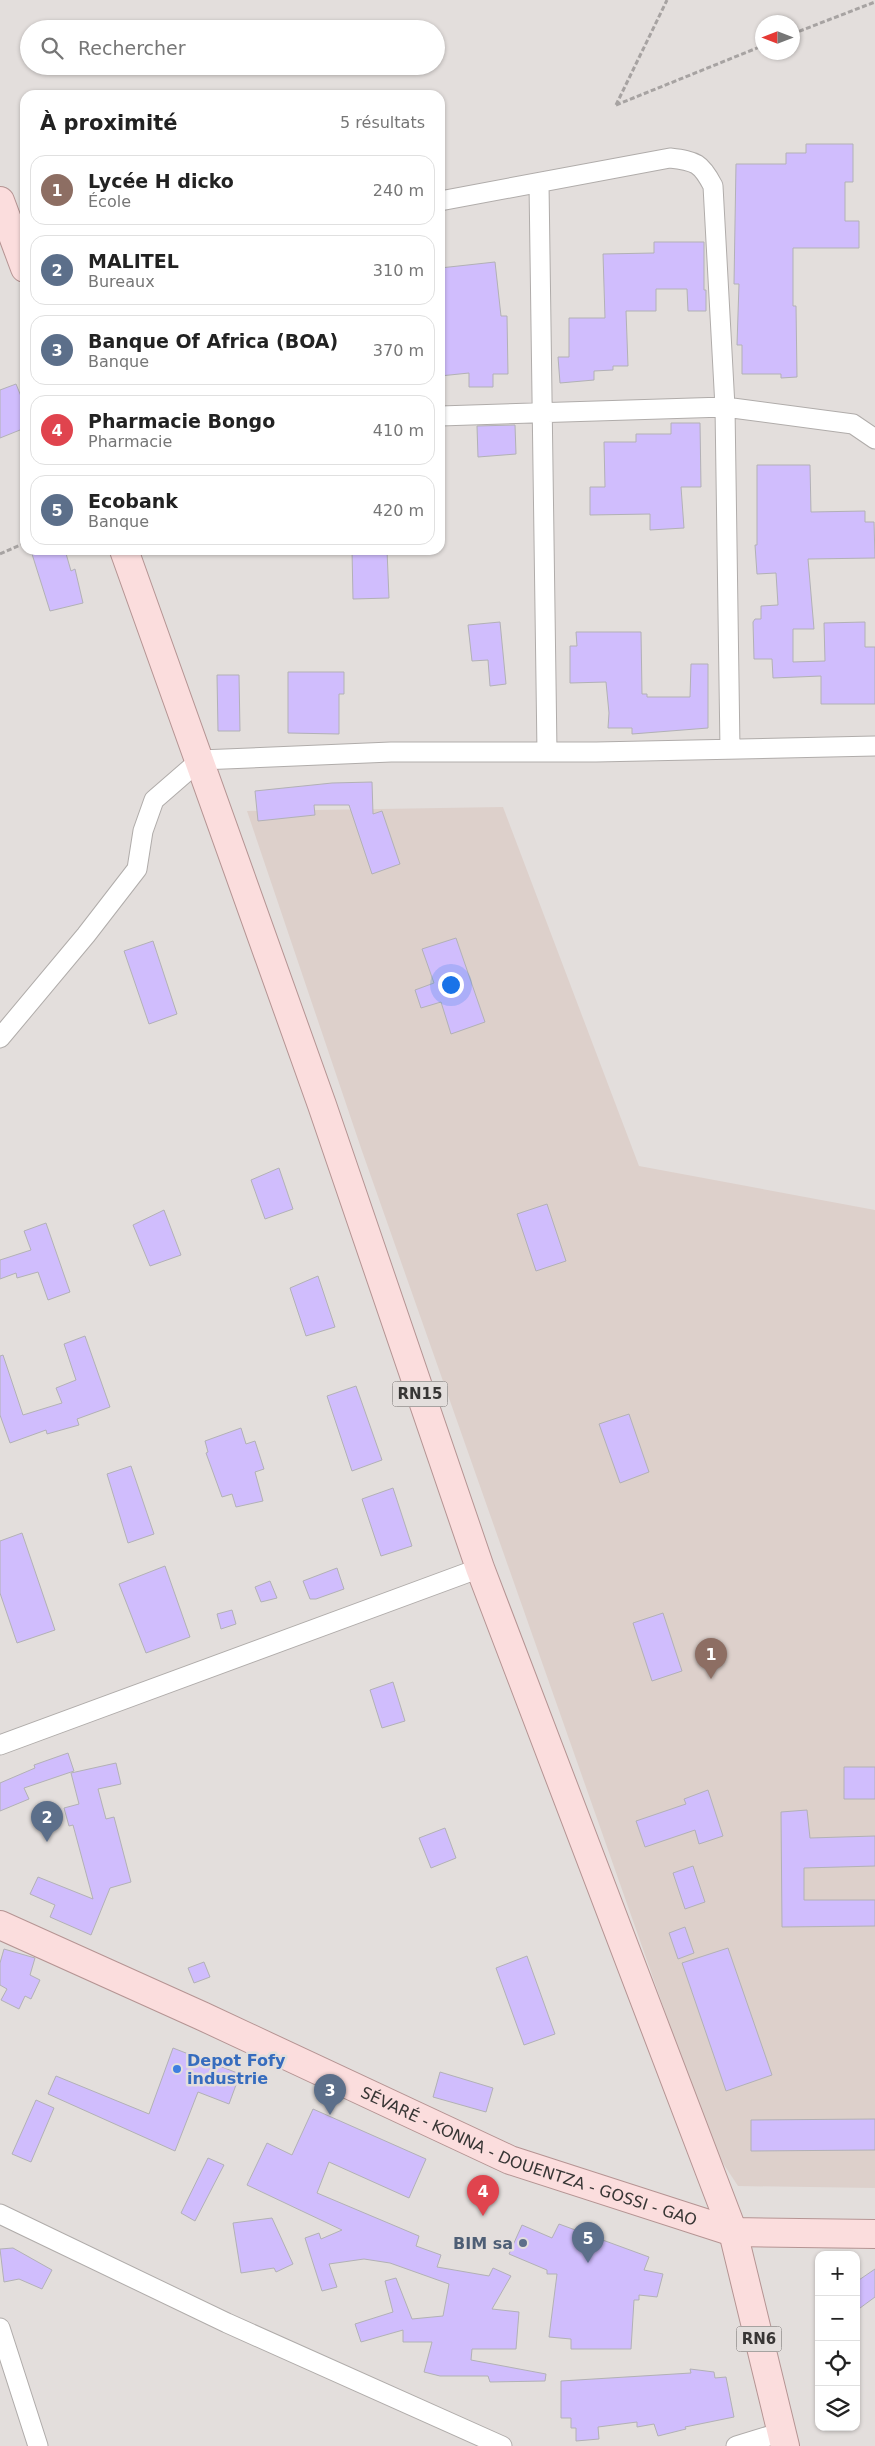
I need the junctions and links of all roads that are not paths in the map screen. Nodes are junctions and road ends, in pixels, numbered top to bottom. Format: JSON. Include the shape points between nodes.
{"nodes":[{"id":1,"x":539,"y":183,"type":"junction"},
{"id":2,"x":445,"y":200,"type":"edge"},
{"id":3,"x":0,"y":201,"type":"edge"},
{"id":4,"x":20,"y":255,"type":"edge"},
{"id":5,"x":725,"y":406,"type":"junction"},
{"id":6,"x":542,"y":412,"type":"junction"},
{"id":7,"x":445,"y":416,"type":"edge"},
{"id":8,"x":875,"y":439,"type":"edge"},
{"id":9,"x":126,"y":555,"type":"edge"},
{"id":10,"x":875,"y":746,"type":"edge"},
{"id":11,"x":730,"y":749,"type":"junction"},
{"id":12,"x":547,"y":752,"type":"junction"},
{"id":13,"x":200,"y":760,"type":"junction"},
{"id":14,"x":0,"y":1038,"type":"edge"},
{"id":15,"x":480,"y":1568,"type":"junction"},
{"id":16,"x":0,"y":1745,"type":"edge"},
{"id":17,"x":0,"y":1925,"type":"edge"},
{"id":18,"x":0,"y":2214,"type":"edge"},
{"id":19,"x":733,"y":2232,"type":"junction"},
{"id":20,"x":875,"y":2234,"type":"edge"},
{"id":21,"x":0,"y":2328,"type":"edge"},
{"id":22,"x":783,"y":2439,"type":"edge"},
{"id":23,"x":38,"y":2446,"type":"edge"},
{"id":24,"x":502,"y":2446,"type":"edge"},
{"id":25,"x":736,"y":2446,"type":"edge"}],
"edges":[{"from":1,"to":2,"type":"street"},
{"from":1,"to":5,"type":"street","via":[[670,158],[690,160],[704,168],[713,186]]},
{"from":1,"to":6,"type":"street"},
{"from":3,"to":4,"type":"main road"},
{"from":5,"to":6,"type":"street"},
{"from":5,"to":8,"type":"street","via":[[853,424]]},
{"from":5,"to":11,"type":"street"},
{"from":6,"to":7,"type":"street"},
{"from":6,"to":12,"type":"street"},
{"from":9,"to":13,"type":"main road","number":"RN15"},
{"from":10,"to":11,"type":"street"},
{"from":11,"to":12,"type":"street"},
{"from":12,"to":13,"type":"street","via":[[391,752]]},
{"from":13,"to":14,"type":"street","via":[[154,800],[143,831],[137,869]]},
{"from":13,"to":15,"type":"main road","number":"RN15"},
{"from":15,"to":16,"type":"street"},
{"from":15,"to":19,"type":"main road","number":"RN15"},
{"from":17,"to":19,"type":"main road","name":"SÉVARÉ - KONNA - DOUENTZA - GOSSI - GAO","via":[[510,2160]]},
{"from":18,"to":24,"type":"street","via":[[226,2323]]},
{"from":19,"to":20,"type":"main road","name":"SÉVARÉ - KONNA - DOUENTZA - GOSSI - GAO"},
{"from":19,"to":22,"type":"main road","number":"RN6"},
{"from":21,"to":23,"type":"street"},
{"from":22,"to":25,"type":"street"}]}
